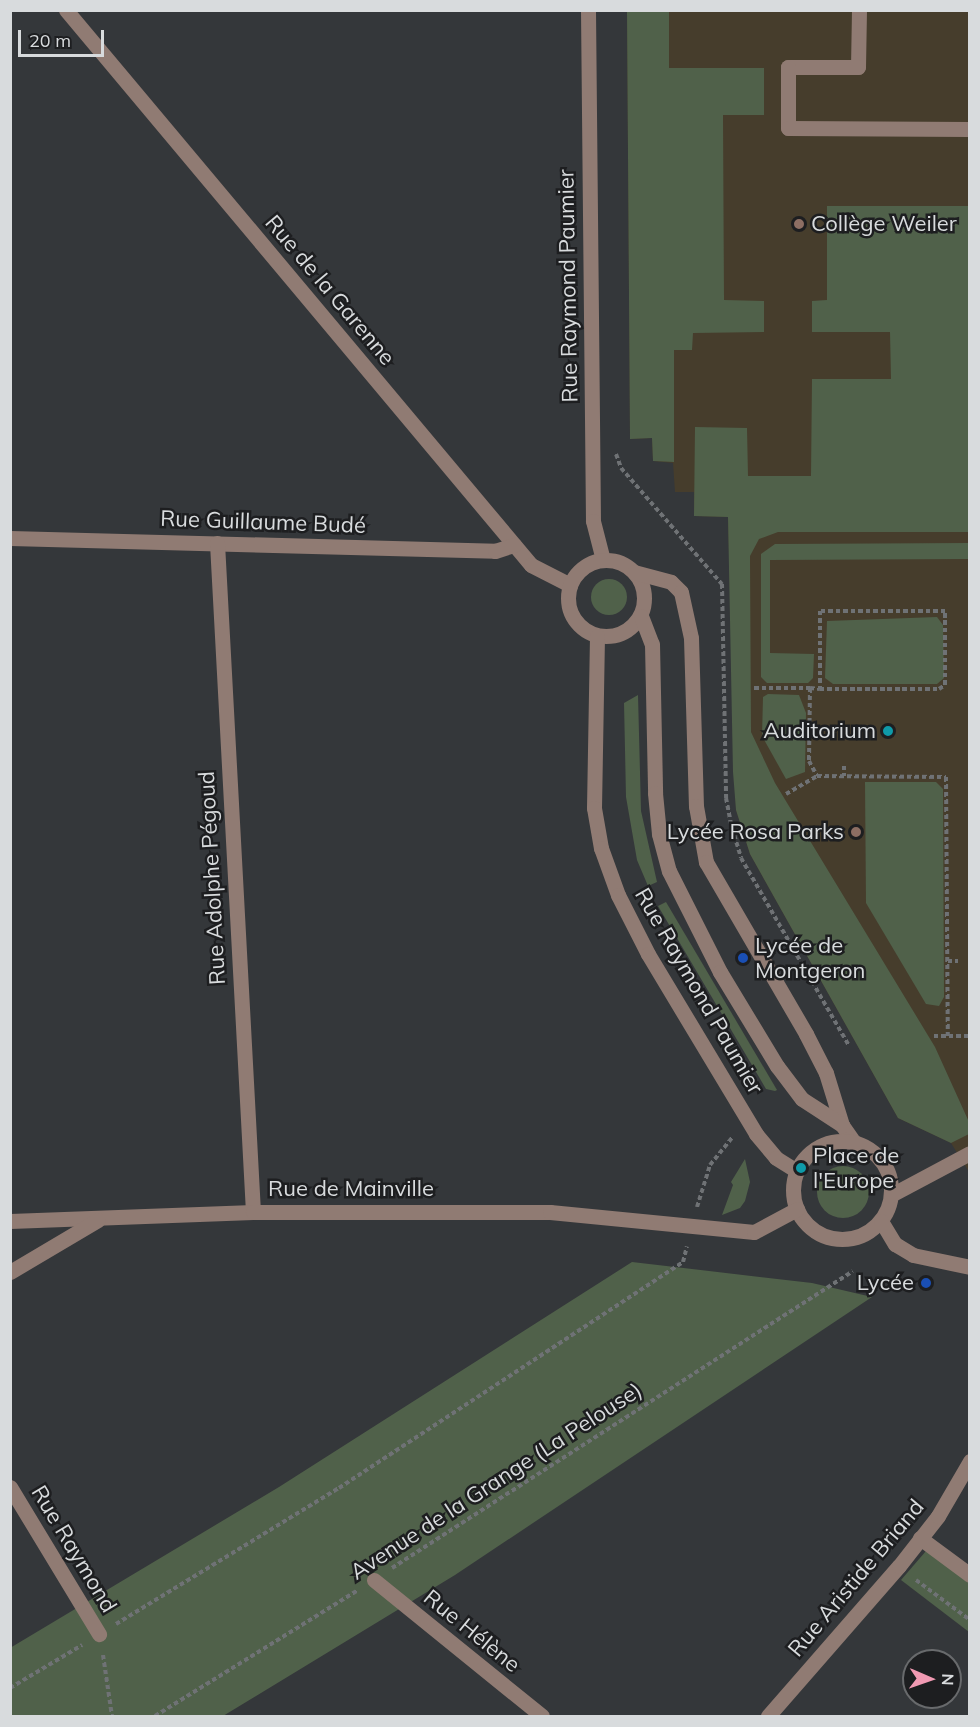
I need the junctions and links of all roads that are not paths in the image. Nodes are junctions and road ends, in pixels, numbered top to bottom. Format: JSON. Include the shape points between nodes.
{"nodes":[{"id":1,"x":66,"y":10,"type":"edge"},
{"id":2,"x":588,"y":10,"type":"edge"},
{"id":3,"x":859,"y":10,"type":"edge"},
{"id":4,"x":969,"y":129,"type":"edge"},
{"id":5,"x":10,"y":538,"type":"edge"},
{"id":6,"x":217,"y":543,"type":"junction"},
{"id":7,"x":514,"y":545,"type":"junction"},
{"id":8,"x":603,"y":560,"type":"junction"},
{"id":9,"x":634,"y":572,"type":"junction"},
{"id":10,"x":570,"y":585,"type":"junction"},
{"id":11,"x":641,"y":616,"type":"junction"},
{"id":12,"x":597,"y":636,"type":"junction"},
{"id":13,"x":842,"y":1125,"type":"junction"},
{"id":14,"x":854,"y":1142,"type":"junction"},
{"id":15,"x":969,"y":1153,"type":"edge"},
{"id":16,"x":797,"y":1171,"type":"junction"},
{"id":17,"x":891,"y":1195,"type":"junction"},
{"id":18,"x":797,"y":1209,"type":"junction"},
{"id":19,"x":253,"y":1212,"type":"junction"},
{"id":20,"x":101,"y":1218,"type":"junction"},
{"id":21,"x":10,"y":1221,"type":"edge"},
{"id":22,"x":881,"y":1221,"type":"junction"},
{"id":23,"x":969,"y":1267,"type":"edge"},
{"id":24,"x":10,"y":1272,"type":"edge"},
{"id":25,"x":969,"y":1461,"type":"edge"},
{"id":26,"x":10,"y":1487,"type":"edge"},
{"id":27,"x":920,"y":1539,"type":"junction"},
{"id":28,"x":969,"y":1575,"type":"edge"},
{"id":29,"x":374,"y":1580,"type":"road end"},
{"id":30,"x":99,"y":1634,"type":"road end"},
{"id":31,"x":542,"y":1716,"type":"edge"},
{"id":32,"x":768,"y":1716,"type":"edge"}],
"edges":[{"from":1,"to":7,"type":"street","name":"Rue de la Garenne"},
{"from":2,"to":8,"type":"street","name":"Rue Raymond Paumier","via":[[593,520]]},
{"from":3,"to":4,"type":"street","via":[[858,67],[788,67],[788,129]]},
{"from":5,"to":6,"type":"street","name":"Rue Guillaume Budé"},
{"from":6,"to":7,"type":"street","name":"Rue Guillaume Budé","via":[[495,551]]},
{"from":6,"to":19,"type":"street","name":"Rue Adolphe Pégoud"},
{"from":7,"to":10,"type":"street","name":"Rue de la Garenne","via":[[531,565]]},
{"from":8,"to":9,"type":"street","via":[[622,563]]},
{"from":8,"to":10,"type":"street","via":[[582,567]]},
{"from":9,"to":11,"type":"street","via":[[644,589]]},
{"from":9,"to":13,"type":"street","via":[[671,582],[681,592],[691,638],[696,806],[706,862],[826,1073]]},
{"from":10,"to":12,"type":"street","via":[[567,598],[571,614],[577,624]]},
{"from":11,"to":12,"type":"street","via":[[617,635]]},
{"from":11,"to":13,"type":"street","via":[[652,644],[655,793],[659,834],[669,871],[720,972],[777,1066],[802,1099]]},
{"from":12,"to":16,"type":"street","name":"Rue Raymond Paumier","via":[[594,808],[601,848],[618,895],[648,954],[747,1119],[776,1158]]},
{"from":13,"to":14,"type":"street"},
{"from":14,"to":16,"type":"street","via":[[827,1143],[804,1159]]},
{"from":14,"to":17,"type":"street","via":[[879,1156],[886,1168]]},
{"from":15,"to":17,"type":"street"},
{"from":16,"to":18,"type":"street"},
{"from":17,"to":22,"type":"street"},
{"from":18,"to":19,"type":"street","name":"Rue de Mainville","via":[[754,1232],[550,1212]]},
{"from":18,"to":22,"type":"street","via":[[813,1229],[836,1239],[861,1236]]},
{"from":19,"to":20,"type":"street","name":"Rue de Mainville"},
{"from":20,"to":21,"type":"street","name":"Rue de Mainville"},
{"from":20,"to":24,"type":"street"},
{"from":22,"to":23,"type":"street","via":[[895,1244],[913,1255]]},
{"from":25,"to":27,"type":"street","name":"Rue Aristide Briand"},
{"from":26,"to":30,"type":"street","name":"Rue Raymond"},
{"from":27,"to":28,"type":"street"},
{"from":27,"to":32,"type":"street","name":"Rue Aristide Briand"},
{"from":29,"to":31,"type":"street","name":"Rue Hélène"}]}
